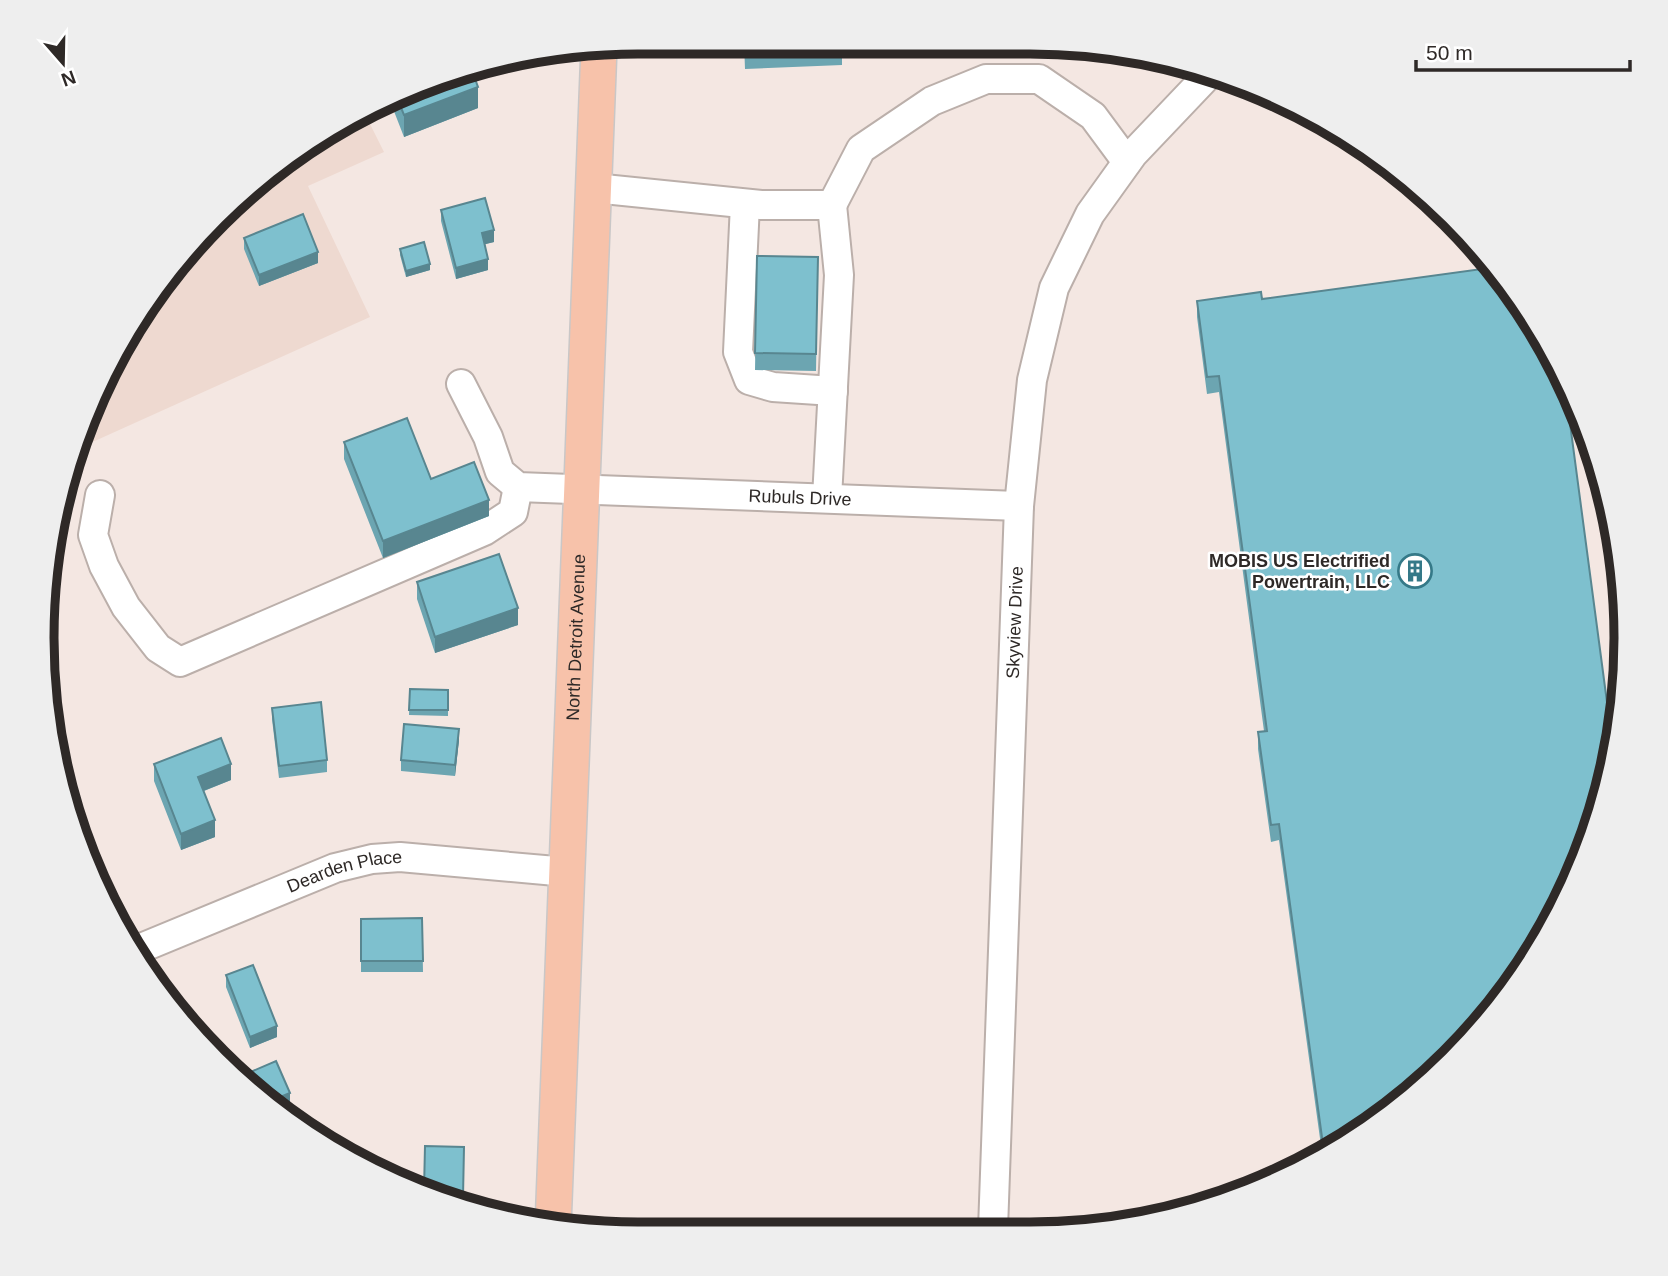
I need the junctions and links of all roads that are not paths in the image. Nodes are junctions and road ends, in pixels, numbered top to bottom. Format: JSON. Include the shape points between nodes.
{"nodes":[{"id":1,"x":599,"y":55,"type":"edge"},
{"id":2,"x":1203,"y":81,"type":"edge"},
{"id":3,"x":1127,"y":162,"type":"junction"},
{"id":4,"x":594,"y":188,"type":"junction"},
{"id":5,"x":745,"y":204,"type":"junction"},
{"id":6,"x":832,"y":205,"type":"junction"},
{"id":7,"x":461,"y":384,"type":"dead end"},
{"id":8,"x":833,"y":391,"type":"junction"},
{"id":9,"x":518,"y":488,"type":"junction"},
{"id":10,"x":582,"y":488,"type":"junction"},
{"id":11,"x":100,"y":495,"type":"dead end"},
{"id":12,"x":827,"y":498,"type":"junction"},
{"id":13,"x":1019,"y":506,"type":"junction"},
{"id":14,"x":567,"y":872,"type":"junction"},
{"id":15,"x":143,"y":947,"type":"edge"},
{"id":16,"x":553,"y":1216,"type":"edge"},
{"id":17,"x":993,"y":1222,"type":"edge"}],
"edges":[{"from":1,"to":4,"type":"main road","name":"North Detroit Avenue"},
{"from":2,"to":3,"type":"street","name":"Skyview Drive"},
{"from":3,"to":6,"type":"street","via":[[1093,116],[1039,79],[986,79],[932,101],[862,149]]},
{"from":3,"to":13,"type":"street","name":"Skyview Drive","via":[[1090,214],[1054,288],[1032,380]]},
{"from":4,"to":5,"type":"street"},
{"from":4,"to":10,"type":"main road","name":"North Detroit Avenue"},
{"from":5,"to":6,"type":"street"},
{"from":5,"to":8,"type":"street","via":[[738,352],[749,380],[773,387]]},
{"from":6,"to":8,"type":"street","via":[[839,275]]},
{"from":7,"to":9,"type":"street","via":[[500,472]]},
{"from":8,"to":12,"type":"street"},
{"from":9,"to":10,"type":"street","name":"Rubuls Drive"},
{"from":9,"to":11,"type":"street","via":[[513,512],[484,531],[180,662],[158,648],[126,607],[104,566],[93,535]]},
{"from":10,"to":12,"type":"street","name":"Rubuls Drive"},
{"from":10,"to":14,"type":"main road","name":"North Detroit Avenue"},
{"from":12,"to":13,"type":"street","name":"Rubuls Drive"},
{"from":13,"to":17,"type":"street","name":"Skyview Drive"},
{"from":14,"to":15,"type":"street","name":"Dearden Place","via":[[372,859],[335,869]]},
{"from":14,"to":16,"type":"main road","name":"North Detroit Avenue"}]}
